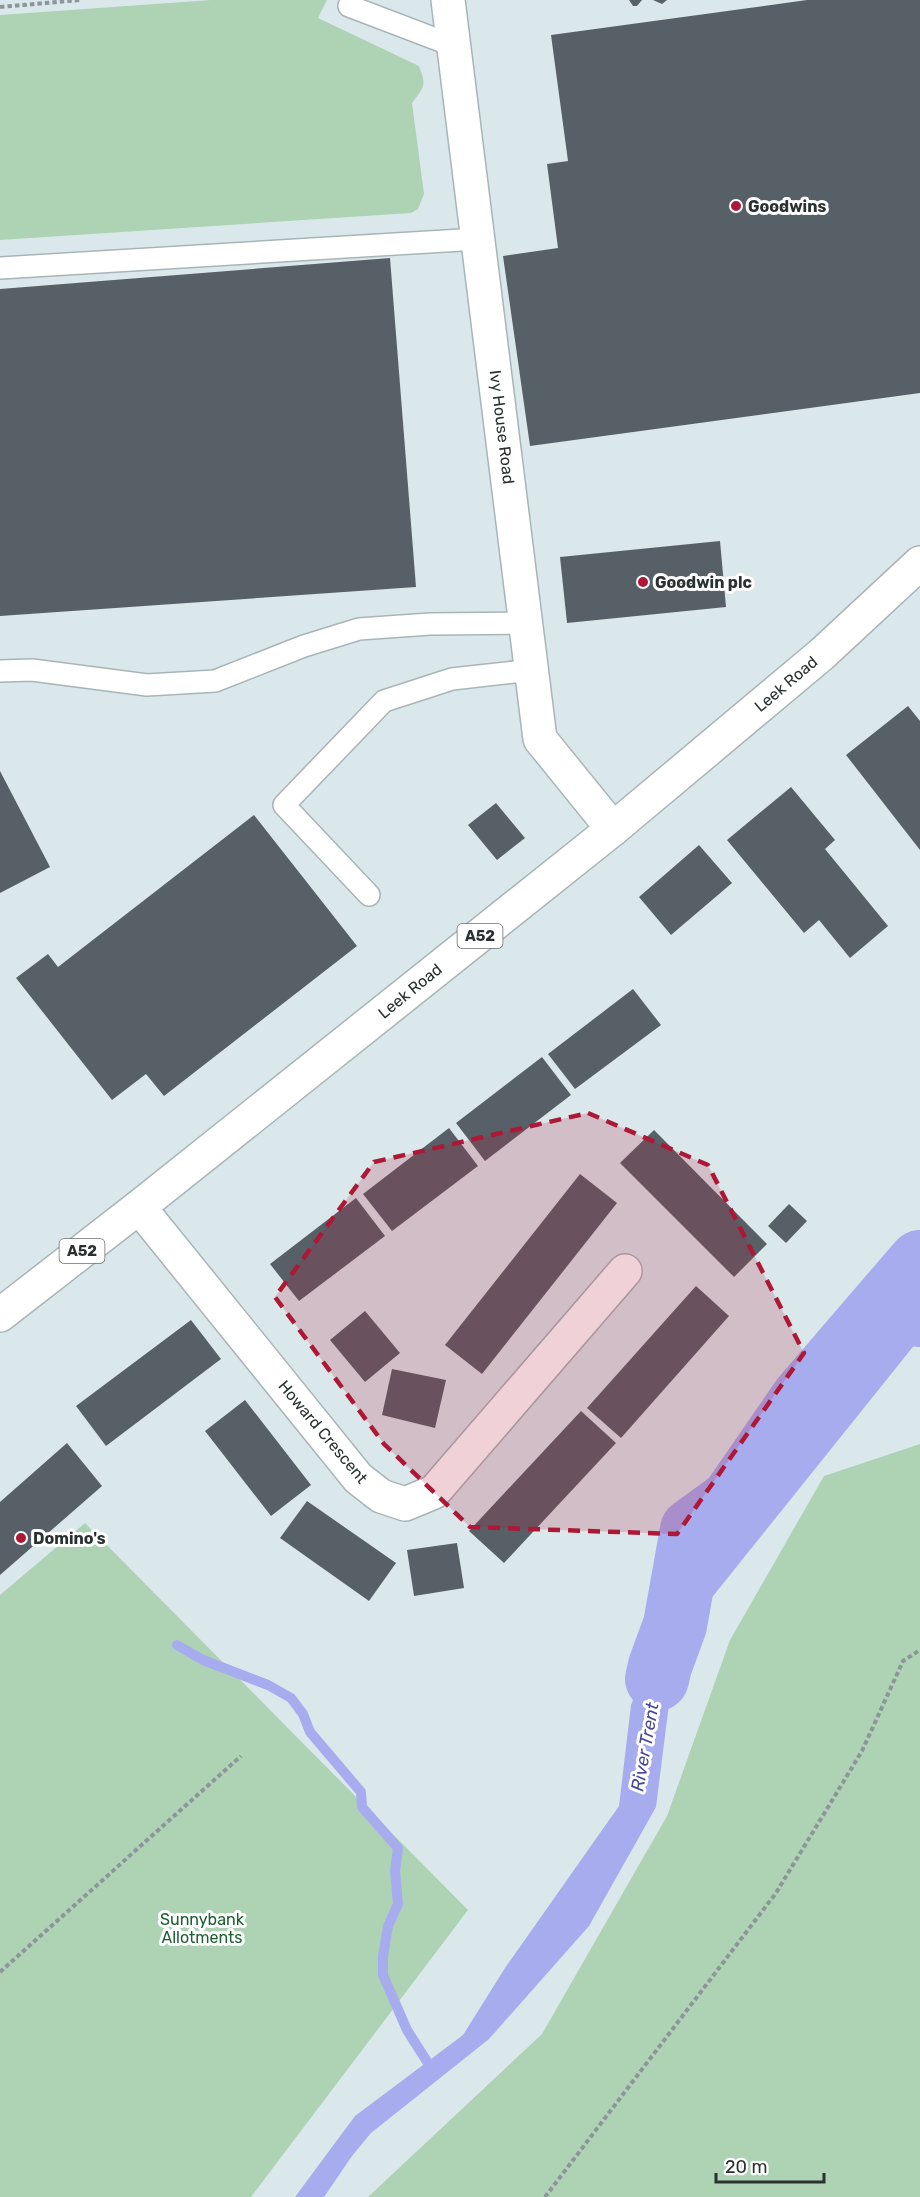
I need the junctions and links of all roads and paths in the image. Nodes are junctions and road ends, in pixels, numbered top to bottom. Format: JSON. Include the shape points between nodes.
{"nodes":[{"id":1,"x":80,"y":0,"type":"edge"},
{"id":2,"x":448,"y":0,"type":"edge"},
{"id":3,"x":349,"y":6,"type":"dead end"},
{"id":4,"x":0,"y":7,"type":"edge"},
{"id":5,"x":454,"y":46,"type":"junction"},
{"id":6,"x":478,"y":239,"type":"junction"},
{"id":7,"x":0,"y":268,"type":"edge"},
{"id":8,"x":920,"y":563,"type":"edge"},
{"id":9,"x":526,"y":622,"type":"junction"},
{"id":10,"x":532,"y":670,"type":"junction"},
{"id":11,"x":0,"y":671,"type":"edge"},
{"id":12,"x":613,"y":829,"type":"junction"},
{"id":13,"x":369,"y":895,"type":"dead end"},
{"id":14,"x":139,"y":1207,"type":"junction"},
{"id":15,"x":625,"y":1272,"type":"dead end"},
{"id":16,"x":0,"y":1315,"type":"edge"},
{"id":17,"x":920,"y":1650,"type":"edge"},
{"id":18,"x":241,"y":1756,"type":"dead end"},
{"id":19,"x":0,"y":1972,"type":"edge"},
{"id":20,"x":545,"y":2197,"type":"edge"}],
"edges":[{"from":1,"to":4,"type":"path"},
{"from":2,"to":5,"type":"main road","name":"Ivy House Road"},
{"from":3,"to":5,"type":"lane"},
{"from":5,"to":6,"type":"main road","name":"Ivy House Road"},
{"from":6,"to":7,"type":"lane"},
{"from":6,"to":9,"type":"main road","name":"Ivy House Road"},
{"from":8,"to":12,"type":"main road","name":"Leek Road","number":"A52","via":[[822,654]]},
{"from":9,"to":10,"type":"main road","name":"Ivy House Road"},
{"from":9,"to":11,"type":"lane","via":[[359,629],[215,681],[147,686],[32,670]]},
{"from":10,"to":12,"type":"main road","name":"Ivy House Road","via":[[540,739]]},
{"from":10,"to":13,"type":"lane","via":[[452,679],[384,701],[284,805]]},
{"from":12,"to":14,"type":"main road","name":"Leek Road","number":"A52"},
{"from":14,"to":15,"type":"main road","name":"Howard Crescent","via":[[358,1478],[381,1496],[405,1504],[434,1492]]},
{"from":14,"to":16,"type":"main road","name":"Leek Road","number":"A52"},
{"from":17,"to":20,"type":"path","via":[[903,1661],[862,1751],[776,1893]]},
{"from":18,"to":19,"type":"path"}]}
